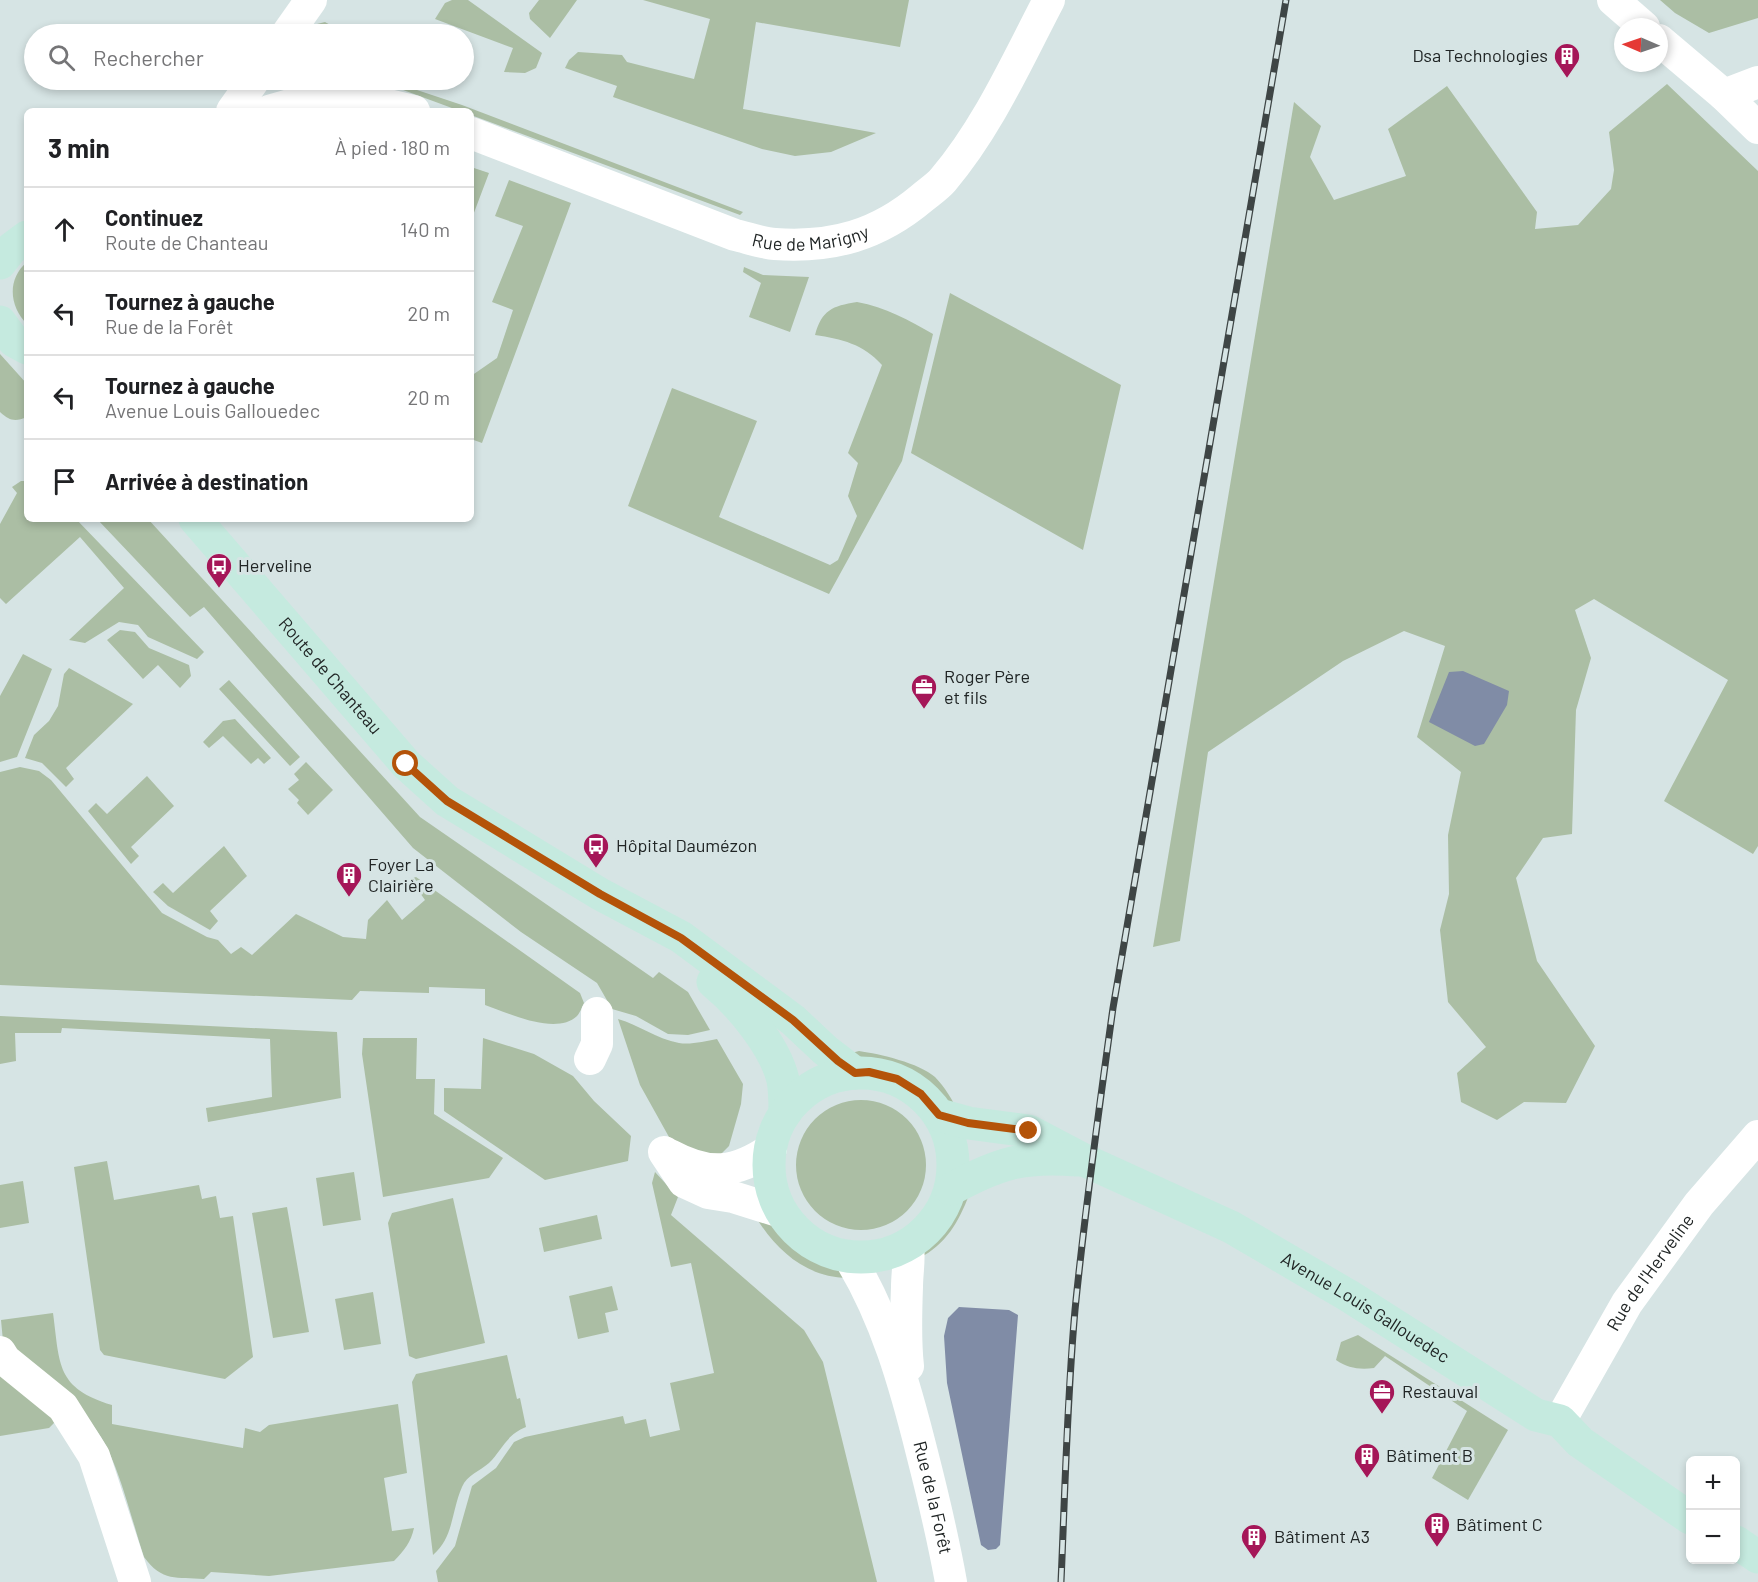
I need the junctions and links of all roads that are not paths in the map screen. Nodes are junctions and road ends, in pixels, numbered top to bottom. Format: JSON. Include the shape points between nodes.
{"nodes":[{"id":1,"x":311,"y":0,"type":"edge"},
{"id":2,"x":1049,"y":0,"type":"edge"},
{"id":3,"x":1613,"y":0,"type":"edge"},
{"id":4,"x":1634,"y":18,"type":"edge"},
{"id":5,"x":294,"y":24,"type":"edge"},
{"id":6,"x":1668,"y":48,"type":"edge"},
{"id":7,"x":1758,"y":82,"type":"edge"},
{"id":8,"x":248,"y":90,"type":"edge"},
{"id":9,"x":1724,"y":95,"type":"junction"},
{"id":10,"x":234,"y":108,"type":"edge"},
{"id":11,"x":280,"y":108,"type":"edge"},
{"id":12,"x":401,"y":108,"type":"edge"},
{"id":13,"x":1758,"y":129,"type":"edge"},
{"id":14,"x":474,"y":134,"type":"edge"},
{"id":15,"x":0,"y":224,"type":"edge"},
{"id":16,"x":24,"y":236,"type":"edge"},
{"id":17,"x":24,"y":239,"type":"edge"},
{"id":18,"x":0,"y":263,"type":"edge"},
{"id":19,"x":0,"y":322,"type":"edge"},
{"id":20,"x":24,"y":346,"type":"edge"},
{"id":21,"x":198,"y":522,"type":"edge"},
{"id":22,"x":600,"y":894,"type":"junction"},
{"id":23,"x":597,"y":1013,"type":"dead end"},
{"id":24,"x":590,"y":1059,"type":"dead end"},
{"id":25,"x":855,"y":1073,"type":"junction"},
{"id":26,"x":785,"y":1113,"type":"junction"},
{"id":27,"x":939,"y":1115,"type":"junction"},
{"id":28,"x":1758,"y":1136,"type":"edge"},
{"id":29,"x":771,"y":1149,"type":"junction"},
{"id":30,"x":1086,"y":1161,"type":"junction"},
{"id":31,"x":951,"y":1189,"type":"junction"},
{"id":32,"x":781,"y":1212,"type":"junction"},
{"id":33,"x":908,"y":1245,"type":"junction"},
{"id":34,"x":849,"y":1257,"type":"junction"},
{"id":35,"x":0,"y":1352,"type":"edge"},
{"id":36,"x":912,"y":1415,"type":"junction"},
{"id":37,"x":1560,"y":1421,"type":"junction"},
{"id":38,"x":1686,"y":1515,"type":"edge"},
{"id":39,"x":1740,"y":1545,"type":"edge"},
{"id":40,"x":1758,"y":1557,"type":"edge"},
{"id":41,"x":135,"y":1582,"type":"edge"},
{"id":42,"x":951,"y":1582,"type":"edge"}],
"edges":[{"from":1,"to":5,"type":"street"},
{"from":2,"to":14,"type":"street","name":"Rue de Marigny","via":[[981,128],[942,182],[882,227],[851,239],[774,244],[735,235]]},
{"from":3,"to":4,"type":"street"},
{"from":6,"to":9,"type":"street"},
{"from":7,"to":9,"type":"street"},
{"from":8,"to":10,"type":"street"},
{"from":9,"to":13,"type":"street"},
{"from":11,"to":12,"type":"street","via":[[318,97],[359,98]]},
{"from":15,"to":16,"type":"main road"},
{"from":17,"to":18,"type":"main road"},
{"from":19,"to":20,"type":"main road","via":[[14,341]]},
{"from":21,"to":22,"type":"main road","name":"Route de Chanteau","via":[[406,764],[447,801]]},
{"from":22,"to":25,"type":"main road","name":"Route de Chanteau","via":[[681,938],[793,1020]]},
{"from":22,"to":26,"type":"main road","name":"Route de Chanteau","via":[[727,993],[766,1043],[781,1074]]},
{"from":23,"to":24,"type":"street","via":[[597,1044]]},
{"from":25,"to":26,"type":"main road","via":[[840,1074],[814,1085],[791,1103]]},
{"from":25,"to":27,"type":"main road","via":[[897,1079],[921,1094]]},
{"from":26,"to":29,"type":"main road"},
{"from":27,"to":30,"type":"main road","name":"Avenue Louis Gallouedec","via":[[1029,1131]]},
{"from":27,"to":31,"type":"main road","via":[[953,1151]]},
{"from":28,"to":37,"type":"street","name":"Rue de l'Herveline","via":[[1699,1204],[1627,1303]]},
{"from":29,"to":32,"type":"main road","via":[[771,1186]]},
{"from":29,"to":32,"type":"street","via":[[754,1160],[713,1171],[689,1165],[664,1152],[684,1182],[708,1193]]},
{"from":30,"to":31,"type":"main road","name":"Avenue Louis Gallouedec","via":[[1014,1161]]},
{"from":30,"to":37,"type":"main road","name":"Avenue Louis Gallouedec","via":[[1231,1227],[1349,1296],[1536,1415]]},
{"from":31,"to":33,"type":"main road","via":[[927,1230]]},
{"from":32,"to":34,"type":"main road","via":[[798,1234],[822,1249]]},
{"from":33,"to":34,"type":"main road","via":[[879,1256]]},
{"from":33,"to":36,"type":"street","name":"Rue de la Forêt","via":[[906,1346]]},
{"from":34,"to":36,"type":"street","name":"Rue de la Forêt","via":[[887,1333]]},
{"from":35,"to":41,"type":"street","via":[[63,1407],[94,1456]]},
{"from":36,"to":42,"type":"street","name":"Rue de la Forêt"},
{"from":37,"to":38,"type":"main road","name":"Avenue Louis Gallouedec","via":[[1580,1442]]},
{"from":39,"to":40,"type":"main road"}]}
